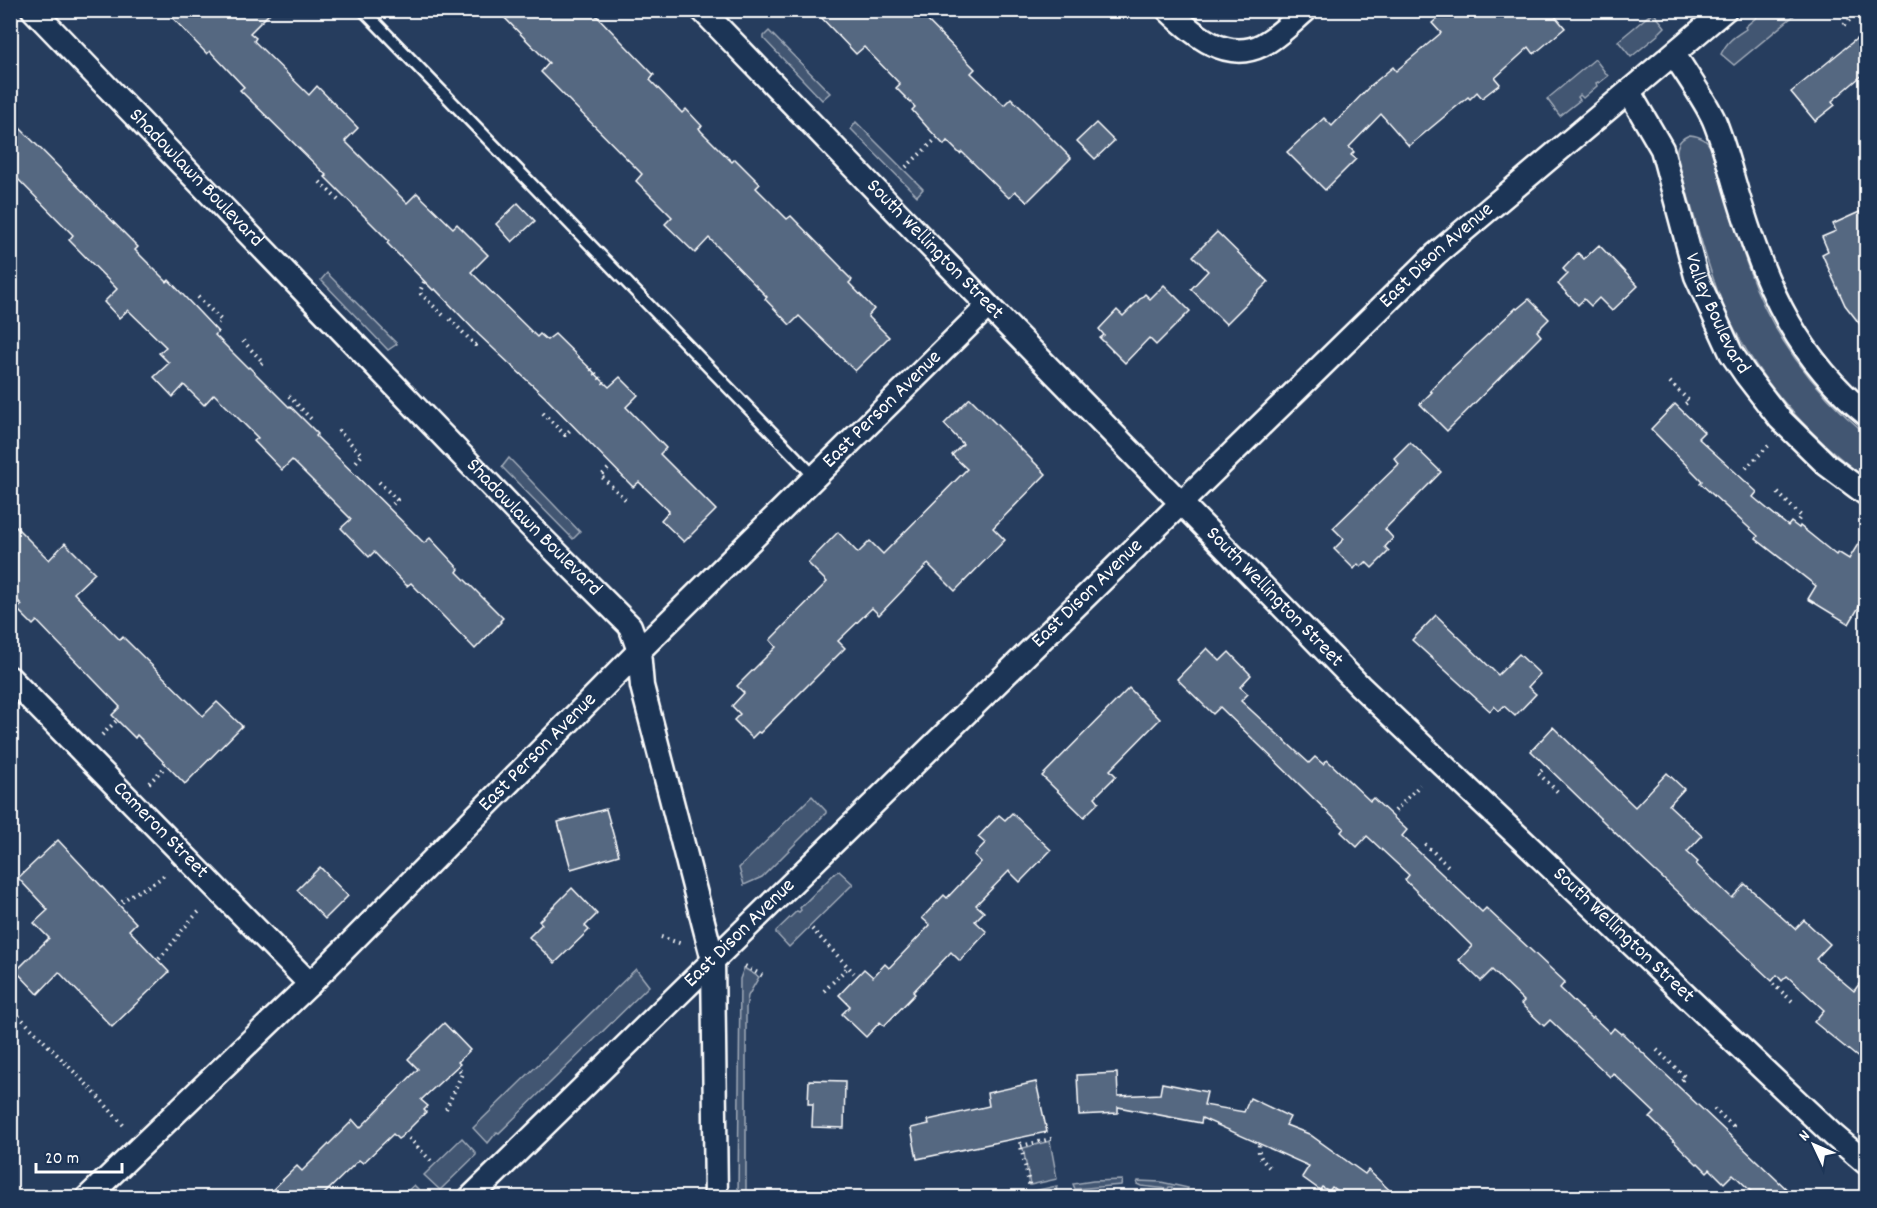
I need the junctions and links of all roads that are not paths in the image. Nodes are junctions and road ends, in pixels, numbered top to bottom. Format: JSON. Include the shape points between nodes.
{"nodes":[{"id":1,"x":33,"y":10,"type":"edge"},
{"id":2,"x":363,"y":10,"type":"edge"},
{"id":3,"x":702,"y":10,"type":"edge"},
{"id":4,"x":1168,"y":10,"type":"edge"},
{"id":5,"x":1306,"y":10,"type":"edge"},
{"id":6,"x":1725,"y":10,"type":"edge"},
{"id":7,"x":1674,"y":54,"type":"junction"},
{"id":8,"x":1629,"y":92,"type":"junction"},
{"id":9,"x":988,"y":306,"type":"junction"},
{"id":10,"x":1866,"y":414,"type":"edge"},
{"id":11,"x":815,"y":477,"type":"junction"},
{"id":12,"x":1866,"y":494,"type":"edge"},
{"id":13,"x":1181,"y":502,"type":"junction"},
{"id":14,"x":639,"y":651,"type":"junction"},
{"id":15,"x":10,"y":678,"type":"edge"},
{"id":16,"x":713,"y":960,"type":"junction"},
{"id":17,"x":310,"y":984,"type":"junction"},
{"id":18,"x":1866,"y":1163,"type":"edge"},
{"id":19,"x":87,"y":1197,"type":"edge"},
{"id":20,"x":470,"y":1197,"type":"edge"},
{"id":21,"x":716,"y":1197,"type":"edge"}],
"edges":[{"from":1,"to":14,"type":"street","name":"Shadowlawn Boulevard","via":[[630,626]]},
{"from":2,"to":11,"type":"lane"},
{"from":3,"to":9,"type":"street","name":"South Wellington Street"},
{"from":4,"to":5,"type":"street","via":[[1205,42],[1228,51],[1262,45]]},
{"from":6,"to":7,"type":"street","name":"East Dison Avenue"},
{"from":7,"to":8,"type":"street","name":"East Dison Avenue"},
{"from":7,"to":10,"type":"street","via":[[1714,119],[1774,294],[1799,341],[1834,386]]},
{"from":8,"to":12,"type":"street","name":"Valley Boulevard","via":[[1662,148],[1696,276],[1731,353],[1780,419],[1827,465]]},
{"from":8,"to":13,"type":"street","name":"East Dison Avenue","via":[[1436,254]]},
{"from":9,"to":11,"type":"street","name":"East Person Avenue"},
{"from":9,"to":13,"type":"street","name":"South Wellington Street"},
{"from":11,"to":14,"type":"street","name":"East Person Avenue"},
{"from":13,"to":16,"type":"street","name":"East Dison Avenue"},
{"from":13,"to":18,"type":"street","name":"South Wellington Street","via":[[1414,738]]},
{"from":14,"to":16,"type":"street","name":"Shadowlawn Boulevard","via":[[642,686]]},
{"from":14,"to":17,"type":"street","name":"East Person Avenue"},
{"from":15,"to":17,"type":"street","name":"Cameron Street"},
{"from":16,"to":20,"type":"street","name":"East Dison Avenue"},
{"from":16,"to":21,"type":"street","name":"Shadowlawn Boulevard"},
{"from":17,"to":19,"type":"street","name":"East Person Avenue"}]}
